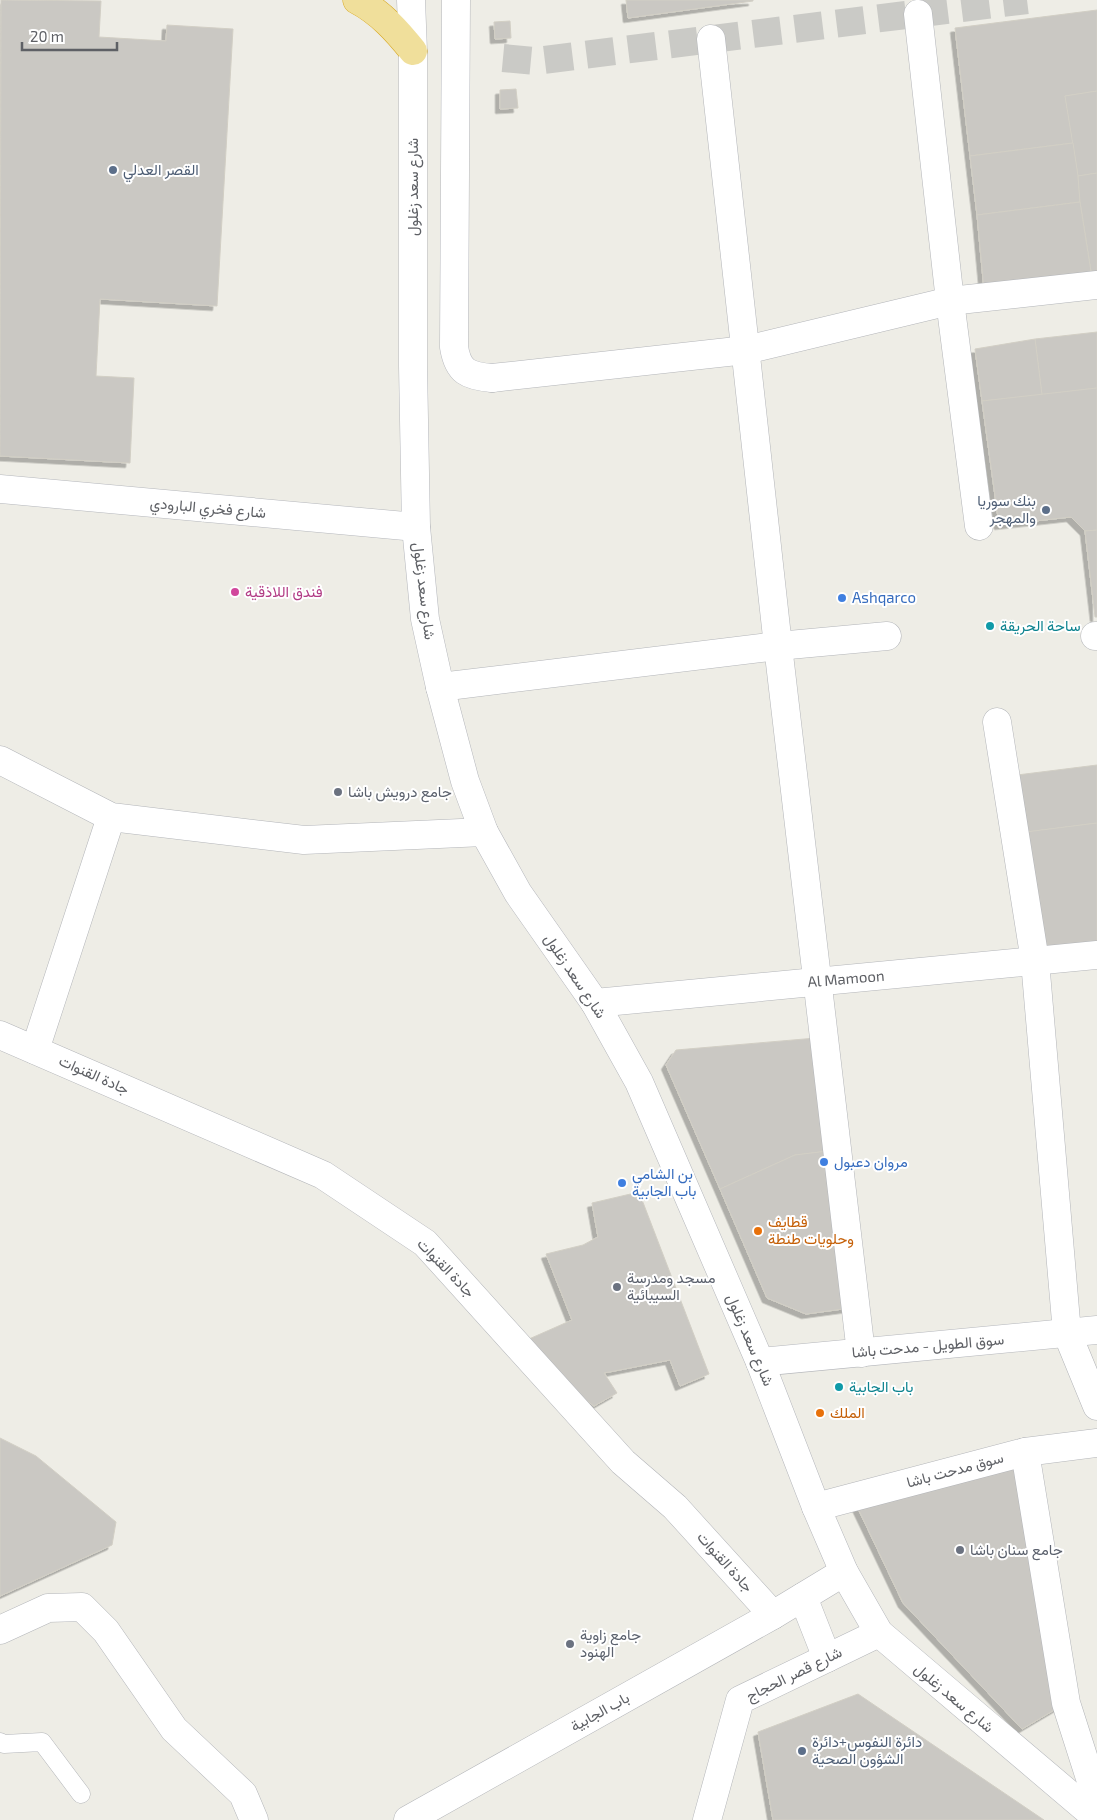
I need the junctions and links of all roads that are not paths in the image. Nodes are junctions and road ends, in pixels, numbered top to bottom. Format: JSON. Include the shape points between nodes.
{"nodes":[{"id":1,"x":357,"y":0,"type":"edge"},
{"id":2,"x":411,"y":0,"type":"edge"},
{"id":3,"x":456,"y":0,"type":"edge"},
{"id":4,"x":918,"y":14,"type":"dead end"},
{"id":5,"x":711,"y":39,"type":"dead end"},
{"id":6,"x":414,"y":50,"type":"junction"},
{"id":7,"x":1097,"y":285,"type":"edge"},
{"id":8,"x":950,"y":301,"type":"junction"},
{"id":9,"x":746,"y":350,"type":"junction"},
{"id":10,"x":0,"y":489,"type":"edge"},
{"id":11,"x":979,"y":526,"type":"dead end"},
{"id":12,"x":416,"y":527,"type":"junction"},
{"id":13,"x":887,"y":636,"type":"dead end"},
{"id":14,"x":778,"y":646,"type":"junction"},
{"id":15,"x":440,"y":686,"type":"junction"},
{"id":16,"x":997,"y":722,"type":"dead end"},
{"id":17,"x":0,"y":760,"type":"edge"},
{"id":18,"x":111,"y":817,"type":"junction"},
{"id":19,"x":484,"y":832,"type":"junction"},
{"id":20,"x":1097,"y":955,"type":"edge"},
{"id":21,"x":1035,"y":961,"type":"junction"},
{"id":22,"x":819,"y":982,"type":"junction"},
{"id":23,"x":595,"y":1003,"type":"junction"},
{"id":24,"x":0,"y":1035,"type":"edge"},
{"id":25,"x":35,"y":1050,"type":"junction"},
{"id":26,"x":1097,"y":1330,"type":"edge"},
{"id":27,"x":1067,"y":1333,"type":"junction"},
{"id":28,"x":861,"y":1352,"type":"junction"},
{"id":29,"x":760,"y":1362,"type":"junction"},
{"id":30,"x":1097,"y":1406,"type":"edge"},
{"id":31,"x":1097,"y":1443,"type":"edge"},
{"id":32,"x":1025,"y":1452,"type":"junction"},
{"id":33,"x":816,"y":1507,"type":"junction"},
{"id":34,"x":844,"y":1572,"type":"junction"},
{"id":35,"x":803,"y":1597,"type":"junction"},
{"id":36,"x":773,"y":1615,"type":"junction"},
{"id":37,"x":0,"y":1630,"type":"edge"},
{"id":38,"x":879,"y":1633,"type":"junction"},
{"id":39,"x":827,"y":1658,"type":"junction"},
{"id":40,"x":0,"y":1742,"type":"edge"},
{"id":41,"x":81,"y":1794,"type":"dead end"},
{"id":42,"x":1097,"y":1800,"type":"edge"},
{"id":43,"x":1097,"y":1818,"type":"edge"},
{"id":44,"x":254,"y":1820,"type":"edge"},
{"id":45,"x":408,"y":1820,"type":"edge"},
{"id":46,"x":707,"y":1820,"type":"edge"}],
"edges":[{"from":1,"to":6,"type":"highway","via":[[392,25]]},
{"from":2,"to":6,"type":"street","name":"شارع سعد زغلول"},
{"from":3,"to":9,"type":"street","via":[[454,347],[462,369],[474,376],[492,378]]},
{"from":4,"to":8,"type":"street"},
{"from":5,"to":9,"type":"street"},
{"from":6,"to":12,"type":"street","name":"شارع سعد زغلول"},
{"from":7,"to":8,"type":"street"},
{"from":8,"to":9,"type":"street"},
{"from":8,"to":11,"type":"street"},
{"from":9,"to":14,"type":"street"},
{"from":10,"to":12,"type":"street","name":"شارع فخري البارودي"},
{"from":12,"to":15,"type":"street","name":"شارع سعد زغلول","via":[[425,618]]},
{"from":13,"to":14,"type":"street"},
{"from":14,"to":15,"type":"street"},
{"from":14,"to":22,"type":"street"},
{"from":15,"to":19,"type":"street","name":"شارع سعد زغلول","via":[[465,781]]},
{"from":16,"to":21,"type":"street"},
{"from":17,"to":18,"type":"street"},
{"from":18,"to":19,"type":"street","via":[[304,840]]},
{"from":18,"to":25,"type":"street"},
{"from":19,"to":23,"type":"street","name":"شارع سعد زغلول","via":[[518,893]]},
{"from":20,"to":21,"type":"street","name":"Al Mamoon"},
{"from":21,"to":22,"type":"street","name":"Al Mamoon"},
{"from":21,"to":27,"type":"street"},
{"from":22,"to":23,"type":"street","name":"Al Mamoon"},
{"from":22,"to":28,"type":"street"},
{"from":23,"to":29,"type":"street","name":"شارع سعد زغلول","via":[[640,1082]]},
{"from":24,"to":25,"type":"street","name":"جادة القنوات"},
{"from":25,"to":36,"type":"street","name":"جادة القنوات","via":[[322,1176],[425,1243],[623,1462],[675,1507]]},
{"from":26,"to":27,"type":"street","name":"سوق الطويل - مدحت باشا"},
{"from":27,"to":28,"type":"street","name":"سوق الطويل - مدحت باشا"},
{"from":27,"to":30,"type":"street"},
{"from":28,"to":29,"type":"street","name":"سوق الطويل - مدحت باشا"},
{"from":29,"to":33,"type":"street","name":"شارع سعد زغلول"},
{"from":31,"to":32,"type":"street","name":"سوق مدحت باشا"},
{"from":32,"to":33,"type":"street","name":"سوق مدحت باشا"},
{"from":32,"to":42,"type":"street","via":[[1066,1703]]},
{"from":33,"to":34,"type":"street","name":"شارع سعد زغلول"},
{"from":34,"to":35,"type":"street","name":"باب الجابية"},
{"from":34,"to":38,"type":"street","name":"شارع سعد زغلول"},
{"from":35,"to":36,"type":"street","name":"باب الجابية"},
{"from":35,"to":39,"type":"street"},
{"from":36,"to":45,"type":"street","name":"باب الجابية"},
{"from":37,"to":44,"type":"street","via":[[48,1608],[82,1607],[106,1631],[174,1729],[243,1794]]},
{"from":38,"to":39,"type":"street","name":"شارع قصر الحجاج"},
{"from":38,"to":43,"type":"street","name":"شارع سعد زغلول"},
{"from":39,"to":46,"type":"street","name":"شارع قصر الحجاج","via":[[740,1700]]},
{"from":40,"to":41,"type":"lane","via":[[42,1742]]}]}
